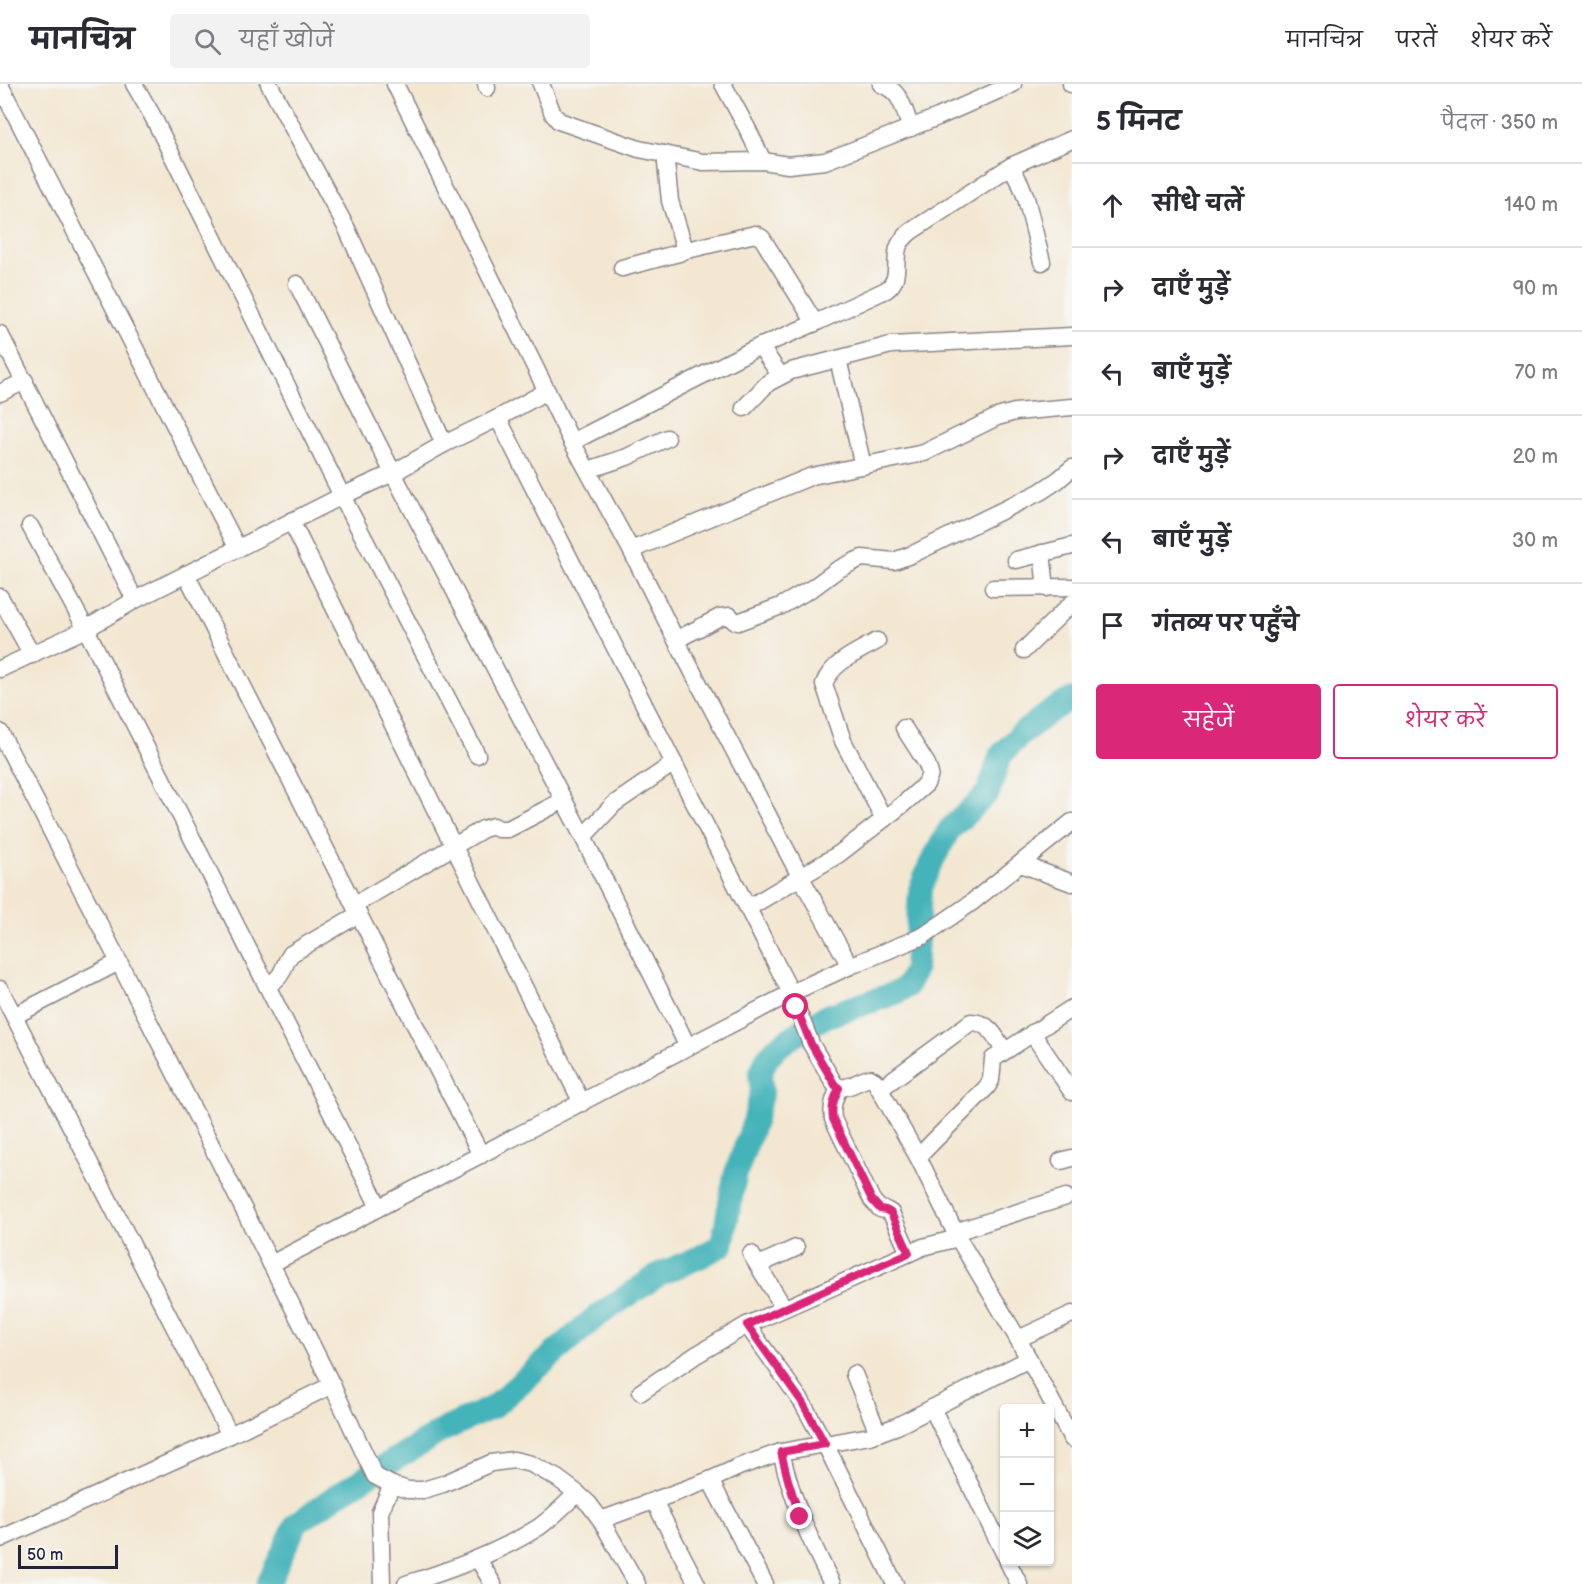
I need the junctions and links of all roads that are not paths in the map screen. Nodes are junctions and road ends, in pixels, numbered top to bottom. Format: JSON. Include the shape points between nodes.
{"nodes":[{"id":1,"x":134,"y":84,"type":"edge"},
{"id":2,"x":269,"y":84,"type":"edge"},
{"id":3,"x":395,"y":84,"type":"edge"},
{"id":4,"x":541,"y":84,"type":"edge"},
{"id":5,"x":723,"y":84,"type":"edge"},
{"id":6,"x":1013,"y":84,"type":"edge"},
{"id":7,"x":0,"y":85,"type":"edge"},
{"id":8,"x":892,"y":86,"type":"edge"},
{"id":9,"x":911,"y":128,"type":"junction"},
{"id":10,"x":1072,"y":139,"type":"edge"},
{"id":11,"x":665,"y":154,"type":"junction"},
{"id":12,"x":763,"y":161,"type":"junction"},
{"id":13,"x":1011,"y":166,"type":"junction"},
{"id":14,"x":683,"y":250,"type":"junction"},
{"id":15,"x":1042,"y":261,"type":"dead end"},
{"id":16,"x":621,"y":268,"type":"dead end"},
{"id":17,"x":297,"y":284,"type":"dead end"},
{"id":18,"x":815,"y":323,"type":"junction"},
{"id":19,"x":0,"y":334,"type":"edge"},
{"id":20,"x":1072,"y":336,"type":"edge"},
{"id":21,"x":760,"y":346,"type":"junction"},
{"id":22,"x":838,"y":358,"type":"junction"},
{"id":23,"x":780,"y":375,"type":"junction"},
{"id":24,"x":25,"y":381,"type":"junction"},
{"id":25,"x":547,"y":391,"type":"junction"},
{"id":26,"x":0,"y":393,"type":"edge"},
{"id":27,"x":1072,"y":407,"type":"edge"},
{"id":28,"x":744,"y":408,"type":"dead end"},
{"id":29,"x":498,"y":418,"type":"junction"},
{"id":30,"x":667,"y":438,"type":"dead end"},
{"id":31,"x":572,"y":442,"type":"junction"},
{"id":32,"x":444,"y":444,"type":"junction"},
{"id":33,"x":862,"y":466,"type":"junction"},
{"id":34,"x":1072,"y":468,"type":"edge"},
{"id":35,"x":588,"y":470,"type":"junction"},
{"id":36,"x":393,"y":473,"type":"junction"},
{"id":37,"x":342,"y":496,"type":"junction"},
{"id":38,"x":291,"y":521,"type":"junction"},
{"id":39,"x":30,"y":526,"type":"dead end"},
{"id":40,"x":1072,"y":546,"type":"edge"},
{"id":41,"x":238,"y":549,"type":"junction"},
{"id":42,"x":631,"y":549,"type":"junction"},
{"id":43,"x":1042,"y":553,"type":"junction"},
{"id":44,"x":1016,"y":560,"type":"dead end"},
{"id":45,"x":186,"y":574,"type":"junction"},
{"id":46,"x":1072,"y":587,"type":"edge"},
{"id":47,"x":993,"y":588,"type":"dead end"},
{"id":48,"x":1046,"y":588,"type":"junction"},
{"id":49,"x":0,"y":597,"type":"edge"},
{"id":50,"x":135,"y":600,"type":"junction"},
{"id":51,"x":1072,"y":603,"type":"edge"},
{"id":52,"x":86,"y":628,"type":"junction"},
{"id":53,"x":676,"y":640,"type":"junction"},
{"id":54,"x":877,"y":641,"type":"dead end"},
{"id":55,"x":1024,"y":650,"type":"dead end"},
{"id":56,"x":32,"y":655,"type":"junction"},
{"id":57,"x":0,"y":669,"type":"edge"},
{"id":58,"x":904,"y":728,"type":"dead end"},
{"id":59,"x":0,"y":732,"type":"edge"},
{"id":60,"x":477,"y":755,"type":"dead end"},
{"id":61,"x":674,"y":763,"type":"junction"},
{"id":62,"x":564,"y":800,"type":"junction"},
{"id":63,"x":884,"y":819,"type":"junction"},
{"id":64,"x":1072,"y":822,"type":"edge"},
{"id":65,"x":583,"y":837,"type":"junction"},
{"id":66,"x":454,"y":846,"type":"junction"},
{"id":67,"x":1021,"y":864,"type":"junction"},
{"id":68,"x":800,"y":876,"type":"junction"},
{"id":69,"x":1072,"y":883,"type":"edge"},
{"id":70,"x":748,"y":908,"type":"junction"},
{"id":71,"x":356,"y":909,"type":"junction"},
{"id":72,"x":119,"y":962,"type":"junction"},
{"id":73,"x":850,"y":966,"type":"junction"},
{"id":74,"x":267,"y":986,"type":"junction"},
{"id":75,"x":0,"y":989,"type":"edge"},
{"id":76,"x":791,"y":993,"type":"junction"},
{"id":77,"x":1072,"y":1008,"type":"edge"},
{"id":78,"x":14,"y":1016,"type":"junction"},
{"id":79,"x":1032,"y":1033,"type":"junction"},
{"id":80,"x":688,"y":1047,"type":"junction"},
{"id":81,"x":1004,"y":1051,"type":"junction"},
{"id":82,"x":839,"y":1088,"type":"junction"},
{"id":83,"x":880,"y":1089,"type":"junction"},
{"id":84,"x":1072,"y":1092,"type":"edge"},
{"id":85,"x":582,"y":1103,"type":"junction"},
{"id":86,"x":481,"y":1155,"type":"junction"},
{"id":87,"x":918,"y":1157,"type":"junction"},
{"id":88,"x":1066,"y":1197,"type":"dead end"},
{"id":89,"x":379,"y":1207,"type":"junction"},
{"id":90,"x":957,"y":1235,"type":"junction"},
{"id":91,"x":796,"y":1248,"type":"dead end"},
{"id":92,"x":909,"y":1253,"type":"junction"},
{"id":93,"x":271,"y":1264,"type":"junction"},
{"id":94,"x":784,"y":1308,"type":"junction"},
{"id":95,"x":1072,"y":1314,"type":"edge"},
{"id":96,"x":747,"y":1325,"type":"junction"},
{"id":97,"x":1018,"y":1339,"type":"junction"},
{"id":98,"x":1029,"y":1359,"type":"junction"},
{"id":99,"x":854,"y":1374,"type":"dead end"},
{"id":100,"x":332,"y":1385,"type":"junction"},
{"id":101,"x":641,"y":1392,"type":"dead end"},
{"id":102,"x":932,"y":1408,"type":"junction"},
{"id":103,"x":1065,"y":1410,"type":"edge"},
{"id":104,"x":878,"y":1433,"type":"junction"},
{"id":105,"x":230,"y":1435,"type":"junction"},
{"id":106,"x":1072,"y":1439,"type":"edge"},
{"id":107,"x":825,"y":1444,"type":"junction"},
{"id":108,"x":781,"y":1452,"type":"junction"},
{"id":109,"x":710,"y":1480,"type":"junction"},
{"id":110,"x":392,"y":1485,"type":"junction"},
{"id":111,"x":577,"y":1493,"type":"junction"},
{"id":112,"x":654,"y":1501,"type":"junction"},
{"id":113,"x":601,"y":1520,"type":"junction"},
{"id":114,"x":0,"y":1539,"type":"edge"},
{"id":115,"x":1000,"y":1545,"type":"edge"},
{"id":116,"x":478,"y":1559,"type":"junction"},
{"id":117,"x":1010,"y":1566,"type":"edge"},
{"id":118,"x":382,"y":1584,"type":"edge"},
{"id":119,"x":406,"y":1584,"type":"edge"},
{"id":120,"x":493,"y":1584,"type":"edge"},
{"id":121,"x":637,"y":1584,"type":"edge"},
{"id":122,"x":697,"y":1584,"type":"edge"},
{"id":123,"x":765,"y":1584,"type":"edge"},
{"id":124,"x":832,"y":1584,"type":"edge"},
{"id":125,"x":895,"y":1584,"type":"edge"},
{"id":126,"x":1019,"y":1584,"type":"edge"}],
"edges":[{"from":1,"to":37,"type":"street"},
{"from":2,"to":32,"type":"street","via":[[347,229]]},
{"from":3,"to":25,"type":"street"},
{"from":4,"to":11,"type":"street","via":[[559,121]]},
{"from":5,"to":12,"type":"street"},
{"from":6,"to":9,"type":"street"},
{"from":7,"to":41,"type":"street"},
{"from":8,"to":9,"type":"street"},
{"from":9,"to":12,"type":"street","via":[[825,161],[788,165]]},
{"from":10,"to":13,"type":"street"},
{"from":11,"to":12,"type":"street","via":[[703,162]]},
{"from":11,"to":14,"type":"street","via":[[670,201]]},
{"from":13,"to":15,"type":"street","via":[[1026,198]]},
{"from":13,"to":18,"type":"street","via":[[902,240],[891,287]]},
{"from":14,"to":16,"type":"street"},
{"from":14,"to":18,"type":"street","via":[[755,234],[762,238]]},
{"from":17,"to":36,"type":"street"},
{"from":18,"to":21,"type":"street"},
{"from":19,"to":24,"type":"street"},
{"from":20,"to":22,"type":"street","via":[[891,345]]},
{"from":21,"to":23,"type":"street"},
{"from":21,"to":31,"type":"street"},
{"from":22,"to":23,"type":"street"},
{"from":22,"to":33,"type":"street"},
{"from":23,"to":28,"type":"street"},
{"from":24,"to":26,"type":"street"},
{"from":24,"to":50,"type":"street"},
{"from":25,"to":29,"type":"street"},
{"from":25,"to":31,"type":"street"},
{"from":27,"to":33,"type":"street","via":[[1007,414],[924,453]]},
{"from":29,"to":32,"type":"street"},
{"from":29,"to":61,"type":"street"},
{"from":30,"to":35,"type":"street"},
{"from":31,"to":35,"type":"street"},
{"from":32,"to":36,"type":"street"},
{"from":33,"to":42,"type":"street","via":[[812,476]]},
{"from":34,"to":53,"type":"street","via":[[1040,492],[913,554],[894,561],[862,558],[781,606],[738,622],[730,616],[720,617]]},
{"from":35,"to":42,"type":"street"},
{"from":36,"to":37,"type":"street"},
{"from":36,"to":62,"type":"street"},
{"from":37,"to":38,"type":"street"},
{"from":37,"to":60,"type":"street"},
{"from":38,"to":41,"type":"street"},
{"from":38,"to":66,"type":"street"},
{"from":39,"to":52,"type":"street"},
{"from":40,"to":43,"type":"street"},
{"from":41,"to":45,"type":"street"},
{"from":42,"to":53,"type":"street"},
{"from":43,"to":44,"type":"street"},
{"from":43,"to":48,"type":"street"},
{"from":45,"to":50,"type":"street"},
{"from":45,"to":71,"type":"street"},
{"from":46,"to":48,"type":"street"},
{"from":47,"to":48,"type":"street"},
{"from":49,"to":56,"type":"street"},
{"from":50,"to":52,"type":"street"},
{"from":51,"to":55,"type":"street"},
{"from":52,"to":56,"type":"street"},
{"from":52,"to":74,"type":"street"},
{"from":53,"to":68,"type":"street"},
{"from":54,"to":63,"type":"street","via":[[832,669],[824,684],[843,741]]},
{"from":56,"to":57,"type":"street"},
{"from":58,"to":63,"type":"street","via":[[930,774],[926,784]]},
{"from":59,"to":72,"type":"street"},
{"from":61,"to":65,"type":"street","via":[[614,804]]},
{"from":61,"to":70,"type":"street"},
{"from":62,"to":65,"type":"street"},
{"from":62,"to":66,"type":"street","via":[[508,829],[488,827]]},
{"from":63,"to":68,"type":"street","via":[[839,854]]},
{"from":64,"to":67,"type":"street"},
{"from":65,"to":80,"type":"street"},
{"from":66,"to":71,"type":"street"},
{"from":66,"to":85,"type":"street"},
{"from":67,"to":69,"type":"street"},
{"from":67,"to":73,"type":"street","via":[[923,936]]},
{"from":68,"to":70,"type":"street"},
{"from":68,"to":73,"type":"street"},
{"from":70,"to":76,"type":"street"},
{"from":71,"to":74,"type":"street","via":[[291,954],[282,976]]},
{"from":71,"to":86,"type":"street"},
{"from":72,"to":78,"type":"street"},
{"from":72,"to":93,"type":"street"},
{"from":73,"to":76,"type":"street"},
{"from":74,"to":89,"type":"street"},
{"from":75,"to":78,"type":"street"},
{"from":76,"to":80,"type":"street"},
{"from":76,"to":82,"type":"street","via":[[811,1044]]},
{"from":77,"to":79,"type":"street"},
{"from":78,"to":105,"type":"street"},
{"from":79,"to":81,"type":"street"},
{"from":79,"to":84,"type":"street"},
{"from":80,"to":85,"type":"street"},
{"from":81,"to":83,"type":"street","via":[[988,1027],[971,1022]]},
{"from":81,"to":87,"type":"street","via":[[993,1059],[987,1087]]},
{"from":82,"to":83,"type":"street","via":[[870,1078]]},
{"from":82,"to":92,"type":"street","via":[[832,1103],[833,1119],[872,1200],[891,1213]]},
{"from":83,"to":87,"type":"street"},
{"from":85,"to":86,"type":"street"},
{"from":86,"to":89,"type":"street"},
{"from":87,"to":90,"type":"street"},
{"from":88,"to":90,"type":"street"},
{"from":89,"to":93,"type":"street"},
{"from":90,"to":92,"type":"street"},
{"from":90,"to":97,"type":"street"},
{"from":91,"to":94,"type":"street","via":[[754,1260]]},
{"from":92,"to":94,"type":"street"},
{"from":93,"to":100,"type":"street"},
{"from":94,"to":96,"type":"street"},
{"from":95,"to":97,"type":"street"},
{"from":96,"to":101,"type":"street"},
{"from":96,"to":107,"type":"street","via":[[802,1402]]},
{"from":97,"to":98,"type":"street"},
{"from":98,"to":102,"type":"street"},
{"from":98,"to":103,"type":"street"},
{"from":99,"to":104,"type":"street"},
{"from":100,"to":105,"type":"street"},
{"from":100,"to":110,"type":"street","via":[[372,1470]]},
{"from":102,"to":104,"type":"street"},
{"from":102,"to":115,"type":"street"},
{"from":103,"to":106,"type":"street"},
{"from":104,"to":107,"type":"street"},
{"from":105,"to":114,"type":"street"},
{"from":107,"to":108,"type":"street"},
{"from":107,"to":125,"type":"street"},
{"from":108,"to":109,"type":"street"},
{"from":108,"to":124,"type":"street","via":[[800,1517]]},
{"from":109,"to":112,"type":"street"},
{"from":109,"to":123,"type":"street"},
{"from":110,"to":111,"type":"street","via":[[423,1490],[491,1463],[514,1460],[546,1471]]},
{"from":110,"to":118,"type":"street","via":[[380,1512]]},
{"from":111,"to":113,"type":"street"},
{"from":111,"to":116,"type":"street","via":[[540,1526]]},
{"from":112,"to":113,"type":"street"},
{"from":112,"to":122,"type":"street"},
{"from":113,"to":121,"type":"street"},
{"from":116,"to":119,"type":"street"},
{"from":116,"to":120,"type":"street"},
{"from":117,"to":126,"type":"street"}]}
